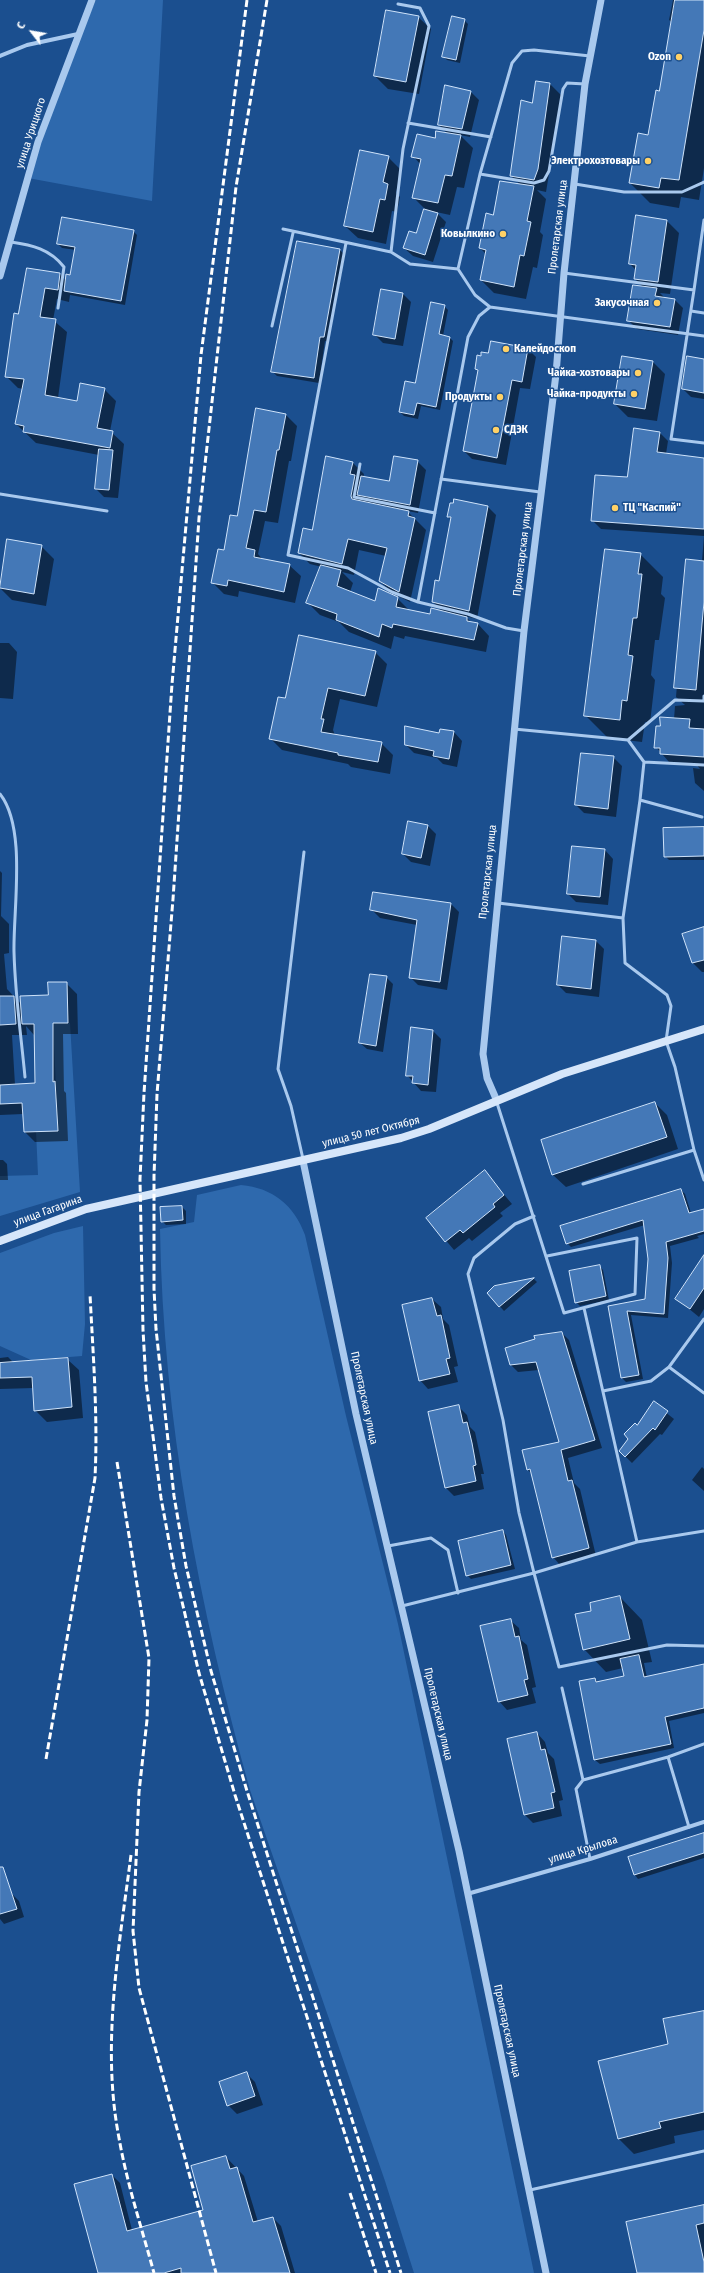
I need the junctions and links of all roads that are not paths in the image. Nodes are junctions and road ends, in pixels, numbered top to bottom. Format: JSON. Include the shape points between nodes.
{"nodes":[{"id":1,"x":92,"y":0,"type":"edge"},
{"id":2,"x":601,"y":0,"type":"edge"},
{"id":3,"x":398,"y":4,"type":"dead end"},
{"id":4,"x":79,"y":34,"type":"junction"},
{"id":5,"x":0,"y":56,"type":"edge"},
{"id":6,"x":590,"y":56,"type":"junction"},
{"id":7,"x":585,"y":84,"type":"junction"},
{"id":8,"x":408,"y":123,"type":"junction"},
{"id":9,"x":491,"y":137,"type":"junction"},
{"id":10,"x":480,"y":174,"type":"junction"},
{"id":11,"x":704,"y":182,"type":"edge"},
{"id":12,"x":575,"y":184,"type":"junction"},
{"id":13,"x":704,"y":220,"type":"edge"},
{"id":14,"x":283,"y":229,"type":"dead end"},
{"id":15,"x":293,"y":233,"type":"junction"},
{"id":16,"x":9,"y":242,"type":"junction"},
{"id":17,"x":346,"y":243,"type":"junction"},
{"id":18,"x":391,"y":252,"type":"junction"},
{"id":19,"x":458,"y":269,"type":"junction"},
{"id":20,"x":564,"y":274,"type":"junction"},
{"id":21,"x":0,"y":276,"type":"edge"},
{"id":22,"x":694,"y":290,"type":"junction"},
{"id":23,"x":490,"y":307,"type":"junction"},
{"id":24,"x":58,"y":308,"type":"dead end"},
{"id":25,"x":691,"y":311,"type":"junction"},
{"id":26,"x":704,"y":313,"type":"edge"},
{"id":27,"x":560,"y":316,"type":"junction"},
{"id":28,"x":272,"y":326,"type":"dead end"},
{"id":29,"x":688,"y":333,"type":"junction"},
{"id":30,"x":704,"y":336,"type":"edge"},
{"id":31,"x":704,"y":443,"type":"edge"},
{"id":32,"x":360,"y":464,"type":"dead end"},
{"id":33,"x":441,"y":479,"type":"junction"},
{"id":34,"x":541,"y":492,"type":"junction"},
{"id":35,"x":0,"y":494,"type":"edge"},
{"id":36,"x":108,"y":511,"type":"dead end"},
{"id":37,"x":435,"y":513,"type":"junction"},
{"id":38,"x":418,"y":602,"type":"junction"},
{"id":39,"x":524,"y":631,"type":"junction"},
{"id":40,"x":704,"y":696,"type":"edge"},
{"id":41,"x":514,"y":729,"type":"junction"},
{"id":42,"x":628,"y":740,"type":"junction"},
{"id":43,"x":644,"y":762,"type":"junction"},
{"id":44,"x":704,"y":764,"type":"edge"},
{"id":45,"x":0,"y":794,"type":"edge"},
{"id":46,"x":640,"y":800,"type":"junction"},
{"id":47,"x":702,"y":817,"type":"dead end"},
{"id":48,"x":304,"y":852,"type":"dead end"},
{"id":49,"x":496,"y":903,"type":"junction"},
{"id":50,"x":623,"y":918,"type":"junction"},
{"id":51,"x":704,"y":1029,"type":"edge"},
{"id":52,"x":666,"y":1041,"type":"junction"},
{"id":53,"x":25,"y":1077,"type":"dead end"},
{"id":54,"x":497,"y":1101,"type":"junction"},
{"id":55,"x":694,"y":1150,"type":"junction"},
{"id":56,"x":303,"y":1161,"type":"junction"},
{"id":57,"x":704,"y":1180,"type":"edge"},
{"id":58,"x":583,"y":1184,"type":"dead end"},
{"id":59,"x":103,"y":1205,"type":"joint"},
{"id":60,"x":534,"y":1216,"type":"junction"},
{"id":61,"x":0,"y":1240,"type":"edge"},
{"id":62,"x":548,"y":1256,"type":"junction"},
{"id":63,"x":584,"y":1308,"type":"junction"},
{"id":64,"x":704,"y":1319,"type":"edge"},
{"id":65,"x":669,"y":1367,"type":"junction"},
{"id":66,"x":603,"y":1391,"type":"junction"},
{"id":67,"x":704,"y":1393,"type":"edge"},
{"id":68,"x":704,"y":1531,"type":"edge"},
{"id":69,"x":637,"y":1542,"type":"junction"},
{"id":70,"x":388,"y":1546,"type":"junction"},
{"id":71,"x":534,"y":1573,"type":"junction"},
{"id":72,"x":458,"y":1593,"type":"junction"},
{"id":73,"x":402,"y":1606,"type":"junction"},
{"id":74,"x":704,"y":1646,"type":"edge"},
{"id":75,"x":562,"y":1688,"type":"dead end"},
{"id":76,"x":704,"y":1744,"type":"edge"},
{"id":77,"x":668,"y":1757,"type":"junction"},
{"id":78,"x":583,"y":1780,"type":"junction"},
{"id":79,"x":704,"y":1822,"type":"edge"},
{"id":80,"x":689,"y":1827,"type":"junction"},
{"id":81,"x":590,"y":1858,"type":"junction"},
{"id":82,"x":467,"y":1894,"type":"junction"},
{"id":83,"x":704,"y":2151,"type":"edge"},
{"id":84,"x":528,"y":2190,"type":"junction"},
{"id":85,"x":546,"y":2273,"type":"edge"}],
"edges":[{"from":1,"to":4,"type":"street","name":"улица Урицкого"},
{"from":2,"to":6,"type":"street","name":"Пролетарская улица"},
{"from":3,"to":8,"type":"lane","via":[[420,8],[429,26]]},
{"from":4,"to":5,"type":"street","via":[[27,45]]},
{"from":4,"to":16,"type":"street","name":"улица Урицкого","via":[[38,142]]},
{"from":6,"to":7,"type":"street","name":"Пролетарская улица"},
{"from":6,"to":9,"type":"lane","via":[[522,51],[512,63]]},
{"from":7,"to":10,"type":"lane","via":[[567,83],[563,89],[549,171],[544,180],[534,183]]},
{"from":7,"to":12,"type":"street","name":"Пролетарская улица"},
{"from":8,"to":9,"type":"lane"},
{"from":8,"to":18,"type":"lane"},
{"from":9,"to":10,"type":"lane"},
{"from":10,"to":19,"type":"lane"},
{"from":11,"to":12,"type":"lane","via":[[682,192],[624,192]]},
{"from":12,"to":20,"type":"street","name":"Пролетарская улица"},
{"from":13,"to":22,"type":"lane"},
{"from":14,"to":15,"type":"lane"},
{"from":15,"to":17,"type":"lane"},
{"from":15,"to":28,"type":"lane"},
{"from":16,"to":21,"type":"street","name":"улица Урицкого"},
{"from":16,"to":24,"type":"lane","via":[[37,246],[60,260],[64,267]]},
{"from":17,"to":18,"type":"lane"},
{"from":17,"to":38,"type":"lane","via":[[288,555],[348,568],[392,592]]},
{"from":18,"to":19,"type":"lane","via":[[410,264]]},
{"from":19,"to":23,"type":"lane","via":[[475,295]]},
{"from":20,"to":22,"type":"lane"},
{"from":20,"to":27,"type":"street","name":"Пролетарская улица"},
{"from":22,"to":25,"type":"lane"},
{"from":23,"to":27,"type":"lane"},
{"from":23,"to":33,"type":"lane","via":[[479,316],[468,337]]},
{"from":25,"to":26,"type":"lane"},
{"from":25,"to":29,"type":"lane"},
{"from":27,"to":29,"type":"lane"},
{"from":27,"to":34,"type":"street","name":"Пролетарская улица","via":[[556,374]]},
{"from":29,"to":30,"type":"lane"},
{"from":29,"to":31,"type":"lane","via":[[671,439]]},
{"from":32,"to":37,"type":"lane","via":[[354,497]]},
{"from":33,"to":34,"type":"lane"},
{"from":33,"to":37,"type":"lane"},
{"from":34,"to":39,"type":"street","name":"Пролетарская улица"},
{"from":35,"to":36,"type":"lane"},
{"from":37,"to":38,"type":"lane"},
{"from":38,"to":39,"type":"lane"},
{"from":39,"to":41,"type":"street","name":"Пролетарская улица"},
{"from":40,"to":42,"type":"lane","via":[[704,701],[675,700]]},
{"from":41,"to":42,"type":"lane"},
{"from":41,"to":49,"type":"street","name":"Пролетарская улица"},
{"from":42,"to":43,"type":"lane"},
{"from":43,"to":44,"type":"lane"},
{"from":43,"to":46,"type":"lane"},
{"from":45,"to":53,"type":"lane","via":[[5,800],[15,832],[14,953]]},
{"from":46,"to":47,"type":"lane"},
{"from":46,"to":50,"type":"lane"},
{"from":48,"to":56,"type":"lane","via":[[278,1069],[291,1106]]},
{"from":49,"to":50,"type":"lane"},
{"from":49,"to":54,"type":"street","name":"Пролетарская улица","via":[[483,1054],[488,1078]]},
{"from":50,"to":52,"type":"lane","via":[[624,963],[668,995],[671,1006]]},
{"from":51,"to":52,"type":"main road","name":"улица 50 лет Октября"},
{"from":52,"to":54,"type":"main road","name":"улица 50 лет Октября","via":[[562,1074]]},
{"from":52,"to":55,"type":"lane","via":[[675,1067]]},
{"from":54,"to":56,"type":"main road","name":"улица 50 лет Октября","via":[[401,1138]]},
{"from":54,"to":60,"type":"lane"},
{"from":55,"to":57,"type":"lane"},
{"from":55,"to":58,"type":"lane"},
{"from":56,"to":59,"type":"main road","name":"улица 50 лет Октября"},
{"from":56,"to":70,"type":"street","name":"Пролетарская улица","via":[[356,1414]]},
{"from":59,"to":61,"type":"main road","name":"улица Гагарина"},
{"from":60,"to":62,"type":"lane"},
{"from":60,"to":71,"type":"lane","via":[[515,1224],[474,1258],[468,1274],[503,1420],[519,1513]]},
{"from":62,"to":63,"type":"lane","via":[[564,1313]]},
{"from":62,"to":63,"type":"lane","via":[[637,1238],[634,1294]]},
{"from":63,"to":66,"type":"lane"},
{"from":64,"to":65,"type":"lane"},
{"from":65,"to":66,"type":"lane","via":[[651,1381]]},
{"from":65,"to":67,"type":"lane"},
{"from":66,"to":69,"type":"lane"},
{"from":68,"to":69,"type":"lane"},
{"from":69,"to":71,"type":"lane"},
{"from":70,"to":72,"type":"lane","via":[[431,1538],[448,1550]]},
{"from":70,"to":73,"type":"street","name":"Пролетарская улица"},
{"from":71,"to":72,"type":"lane"},
{"from":71,"to":74,"type":"lane","via":[[559,1668],[667,1645]]},
{"from":72,"to":73,"type":"lane"},
{"from":73,"to":82,"type":"street","name":"Пролетарская улица"},
{"from":75,"to":78,"type":"lane"},
{"from":76,"to":77,"type":"lane"},
{"from":77,"to":78,"type":"lane"},
{"from":77,"to":80,"type":"lane"},
{"from":78,"to":81,"type":"lane","via":[[576,1789]]},
{"from":79,"to":80,"type":"street","name":"улица Крылова"},
{"from":80,"to":81,"type":"street","name":"улица Крылова"},
{"from":81,"to":82,"type":"street","name":"улица Крылова"},
{"from":82,"to":84,"type":"street","name":"Пролетарская улица"},
{"from":83,"to":84,"type":"lane"},
{"from":84,"to":85,"type":"street","name":"Пролетарская улица"}]}
